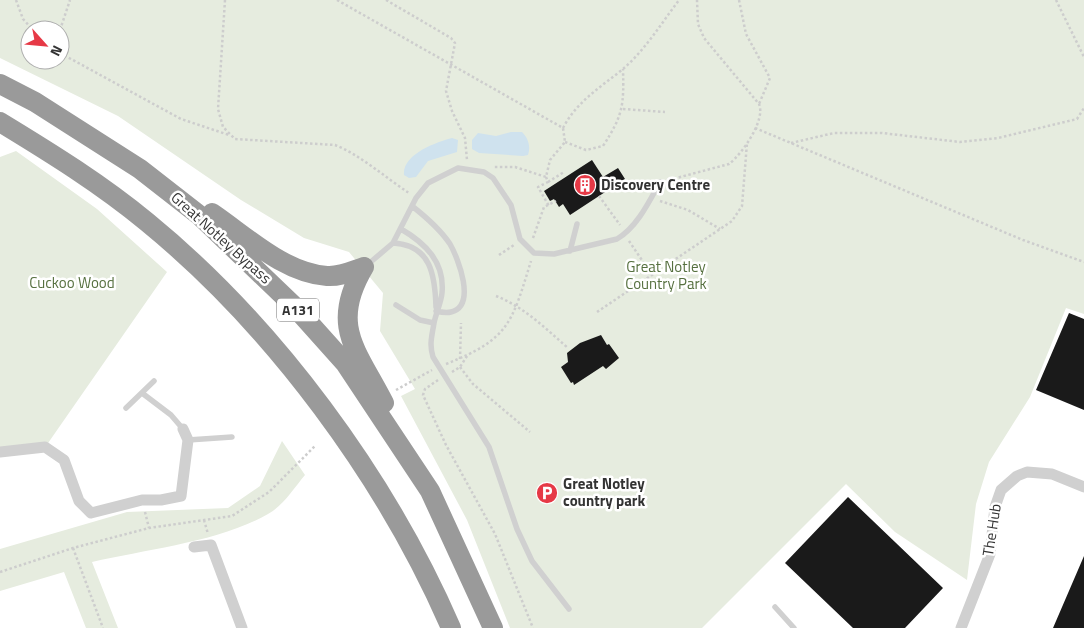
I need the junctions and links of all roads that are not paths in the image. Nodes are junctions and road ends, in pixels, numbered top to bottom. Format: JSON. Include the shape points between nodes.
{"nodes":[{"id":1,"x":0,"y":84,"type":"edge"},
{"id":2,"x":0,"y":122,"type":"edge"},
{"id":3,"x":140,"y":169,"type":"junction"},
{"id":4,"x":660,"y":182,"type":"road end"},
{"id":5,"x":412,"y":206,"type":"junction"},
{"id":6,"x":577,"y":224,"type":"dead end"},
{"id":7,"x":401,"y":229,"type":"junction"},
{"id":8,"x":393,"y":243,"type":"junction"},
{"id":9,"x":570,"y":251,"type":"junction"},
{"id":10,"x":364,"y":267,"type":"junction"},
{"id":11,"x":396,"y":305,"type":"dead end"},
{"id":12,"x":436,"y":312,"type":"junction"},
{"id":13,"x":434,"y":323,"type":"junction"},
{"id":14,"x":154,"y":381,"type":"dead end"},
{"id":15,"x":142,"y":393,"type":"junction"},
{"id":16,"x":126,"y":408,"type":"dead end"},
{"id":17,"x":183,"y":429,"type":"joint"},
{"id":18,"x":232,"y":437,"type":"dead end"},
{"id":19,"x":188,"y":440,"type":"junction"},
{"id":20,"x":0,"y":452,"type":"edge"},
{"id":21,"x":1084,"y":487,"type":"edge"},
{"id":22,"x":430,"y":491,"type":"junction"},
{"id":23,"x":194,"y":547,"type":"dead end"},
{"id":24,"x":775,"y":607,"type":"dead end"},
{"id":25,"x":569,"y":609,"type":"dead end"},
{"id":26,"x":242,"y":628,"type":"edge"},
{"id":27,"x":451,"y":628,"type":"edge"},
{"id":28,"x":493,"y":628,"type":"edge"},
{"id":29,"x":794,"y":628,"type":"edge"},
{"id":30,"x":961,"y":628,"type":"edge"}],
"edges":[{"from":1,"to":3,"type":"highway","name":"Great Notley Bypass","number":"A131","via":[[35,102]]},
{"from":2,"to":27,"type":"highway","number":"A131","via":[[63,161],[148,223],[217,286],[274,348],[344,438],[437,595]]},
{"from":3,"to":10,"type":"highway","via":[[203,207],[281,261],[306,273],[340,275]]},
{"from":3,"to":22,"type":"highway","name":"Great Notley Bypass","number":"A131","via":[[199,215],[294,306],[345,364]]},
{"from":4,"to":9,"type":"lane","via":[[625,234]]},
{"from":5,"to":7,"type":"lane"},
{"from":5,"to":9,"type":"lane","via":[[428,183],[442,174],[458,168],[484,172],[506,195],[520,239],[534,253]]},
{"from":5,"to":12,"type":"lane","via":[[450,244],[463,276],[464,301],[452,312]]},
{"from":6,"to":9,"type":"lane"},
{"from":7,"to":8,"type":"lane"},
{"from":7,"to":12,"type":"lane","via":[[418,239],[439,265],[442,293]]},
{"from":8,"to":10,"type":"lane"},
{"from":8,"to":12,"type":"lane","via":[[407,244],[420,251],[425,259],[435,281]]},
{"from":10,"to":22,"type":"highway","via":[[352,287],[348,304],[351,340]]},
{"from":11,"to":13,"type":"lane","via":[[420,320]]},
{"from":12,"to":13,"type":"lane"},
{"from":13,"to":25,"type":"lane","via":[[430,346],[444,376],[489,446],[517,529],[532,561]]},
{"from":14,"to":15,"type":"lane"},
{"from":15,"to":16,"type":"lane"},
{"from":15,"to":17,"type":"lane","via":[[171,415]]},
{"from":17,"to":19,"type":"street"},
{"from":18,"to":19,"type":"lane"},
{"from":19,"to":20,"type":"street","via":[[181,496],[142,500],[91,513],[79,501],[64,460],[45,447]]},
{"from":21,"to":30,"type":"street","name":"The Hub","via":[[1052,474],[1027,472],[1000,490],[990,554]]},
{"from":22,"to":28,"type":"highway","name":"Great Notley Bypass","number":"A131"},
{"from":23,"to":26,"type":"street","via":[[211,546]]},
{"from":24,"to":29,"type":"lane"}]}
